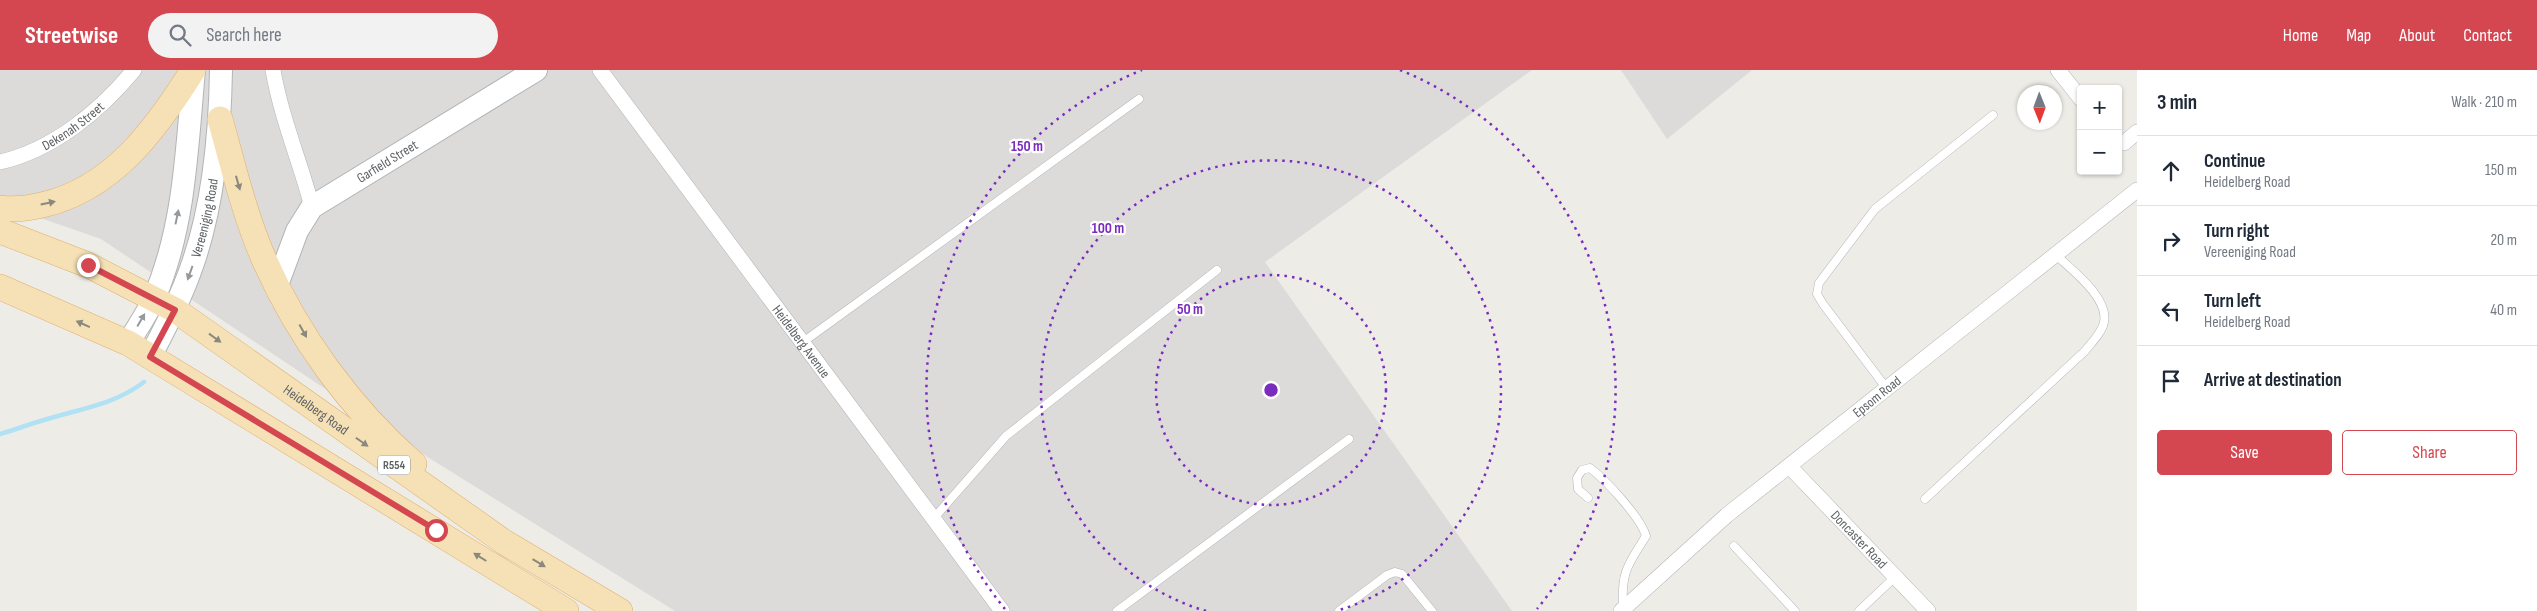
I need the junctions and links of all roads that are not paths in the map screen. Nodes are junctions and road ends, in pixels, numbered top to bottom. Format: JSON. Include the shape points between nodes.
{"nodes":[{"id":1,"x":134,"y":70,"type":"edge"},
{"id":2,"x":193,"y":70,"type":"edge"},
{"id":3,"x":221,"y":70,"type":"edge"},
{"id":4,"x":273,"y":70,"type":"edge"},
{"id":5,"x":536,"y":70,"type":"edge"},
{"id":6,"x":600,"y":70,"type":"edge"},
{"id":7,"x":2058,"y":70,"type":"edge"},
{"id":8,"x":2077,"y":94,"type":"edge"},
{"id":9,"x":1139,"y":99,"type":"dead end"},
{"id":10,"x":1993,"y":115,"type":"dead end"},
{"id":11,"x":220,"y":119,"type":"junction"},
{"id":12,"x":2137,"y":132,"type":"edge"},
{"id":13,"x":2122,"y":143,"type":"edge"},
{"id":14,"x":0,"y":162,"type":"edge"},
{"id":15,"x":2137,"y":190,"type":"edge"},
{"id":16,"x":312,"y":207,"type":"junction"},
{"id":17,"x":0,"y":208,"type":"edge"},
{"id":18,"x":0,"y":231,"type":"edge"},
{"id":19,"x":2056,"y":255,"type":"junction"},
{"id":20,"x":1216,"y":270,"type":"dead end"},
{"id":21,"x":277,"y":285,"type":"junction"},
{"id":22,"x":0,"y":287,"type":"edge"},
{"id":23,"x":165,"y":304,"type":"junction"},
{"id":24,"x":803,"y":342,"type":"junction"},
{"id":25,"x":128,"y":343,"type":"junction"},
{"id":26,"x":150,"y":357,"type":"junction"},
{"id":27,"x":1887,"y":389,"type":"junction"},
{"id":28,"x":1349,"y":438,"type":"dead end"},
{"id":29,"x":1790,"y":467,"type":"junction"},
{"id":30,"x":1588,"y":498,"type":"dead end"},
{"id":31,"x":1925,"y":498,"type":"dead end"},
{"id":32,"x":934,"y":518,"type":"junction"},
{"id":33,"x":504,"y":542,"type":"junction"},
{"id":34,"x":1734,"y":546,"type":"dead end"},
{"id":35,"x":1895,"y":577,"type":"junction"},
{"id":36,"x":1622,"y":610,"type":"edge"},
{"id":37,"x":1791,"y":610,"type":"edge"},
{"id":38,"x":566,"y":611,"type":"edge"},
{"id":39,"x":620,"y":611,"type":"edge"},
{"id":40,"x":1002,"y":611,"type":"edge"},
{"id":41,"x":1117,"y":611,"type":"edge"},
{"id":42,"x":1339,"y":611,"type":"edge"},
{"id":43,"x":1432,"y":611,"type":"edge"},
{"id":44,"x":1859,"y":611,"type":"edge"},
{"id":45,"x":1928,"y":611,"type":"edge"}],
"edges":[{"from":1,"to":14,"type":"street","name":"Dekenah Street","via":[[116,92],[90,115],[37,148]]},
{"from":17,"to":2,"type":"main road","one_way":true,"via":[[60,201],[98,182],[140,144]]},
{"from":23,"to":2,"type":"main road","name":"Vereeniging Road","one_way":true,"via":[[170,249],[183,188]]},
{"from":3,"to":11,"type":"main road","name":"Vereeniging Road"},
{"from":4,"to":16,"type":"street"},
{"from":5,"to":16,"type":"main road","name":"Garfield Street"},
{"from":6,"to":24,"type":"street","name":"Heidelberg Avenue"},
{"from":7,"to":8,"type":"street"},
{"from":9,"to":24,"type":"lane"},
{"from":10,"to":27,"type":"lane","via":[[1875,209],[1819,283],[1817,294],[1823,304]]},
{"from":11,"to":21,"type":"main road","one_way":true,"via":[[242,196]]},
{"from":11,"to":23,"type":"main road","name":"Vereeniging Road","one_way":true,"via":[[210,194],[194,261]]},
{"from":12,"to":13,"type":"street"},
{"from":15,"to":19,"type":"street","name":"Epsom Road"},
{"from":16,"to":21,"type":"main road","name":"Garfield Street","via":[[296,230]]},
{"from":18,"to":23,"type":"main road","name":"Heidelberg Road","number":"R554","via":[[88,265]]},
{"from":19,"to":27,"type":"street","name":"Epsom Road"},
{"from":19,"to":31,"type":"lane","via":[[2099,300],[2104,310],[2104,323],[2085,351]]},
{"from":20,"to":32,"type":"lane","via":[[1006,436]]},
{"from":21,"to":33,"type":"main road","one_way":true,"via":[[310,344],[351,398],[398,449]]},
{"from":25,"to":22,"type":"main road","number":"R554","one_way":true},
{"from":25,"to":23,"type":"main road","name":"Vereeniging Road","one_way":true},
{"from":23,"to":26,"type":"main road","name":"Vereeniging Road"},
{"from":23,"to":33,"type":"main road","name":"Heidelberg Road","number":"R554","one_way":true},
{"from":24,"to":32,"type":"street","name":"Heidelberg Avenue"},
{"from":25,"to":26,"type":"main road","number":"R554"},
{"from":38,"to":26,"type":"main road","number":"R554","one_way":true},
{"from":27,"to":29,"type":"street","name":"Epsom Road"},
{"from":28,"to":41,"type":"lane"},
{"from":29,"to":35,"type":"street","name":"Doncaster Road"},
{"from":29,"to":36,"type":"street","name":"Epsom Road","via":[[1727,515]]},
{"from":30,"to":36,"type":"lane","via":[[1578,489],[1577,478],[1582,470],[1590,468],[1605,479],[1643,525],[1646,536],[1625,570],[1621,584]]},
{"from":32,"to":40,"type":"street","name":"Heidelberg Avenue"},
{"from":33,"to":39,"type":"main road","name":"Heidelberg Road","number":"R554","one_way":true},
{"from":34,"to":37,"type":"lane"},
{"from":35,"to":44,"type":"lane"},
{"from":35,"to":45,"type":"street","name":"Doncaster Road"},
{"from":42,"to":43,"type":"lane","via":[[1395,572],[1402,574]]}]}
